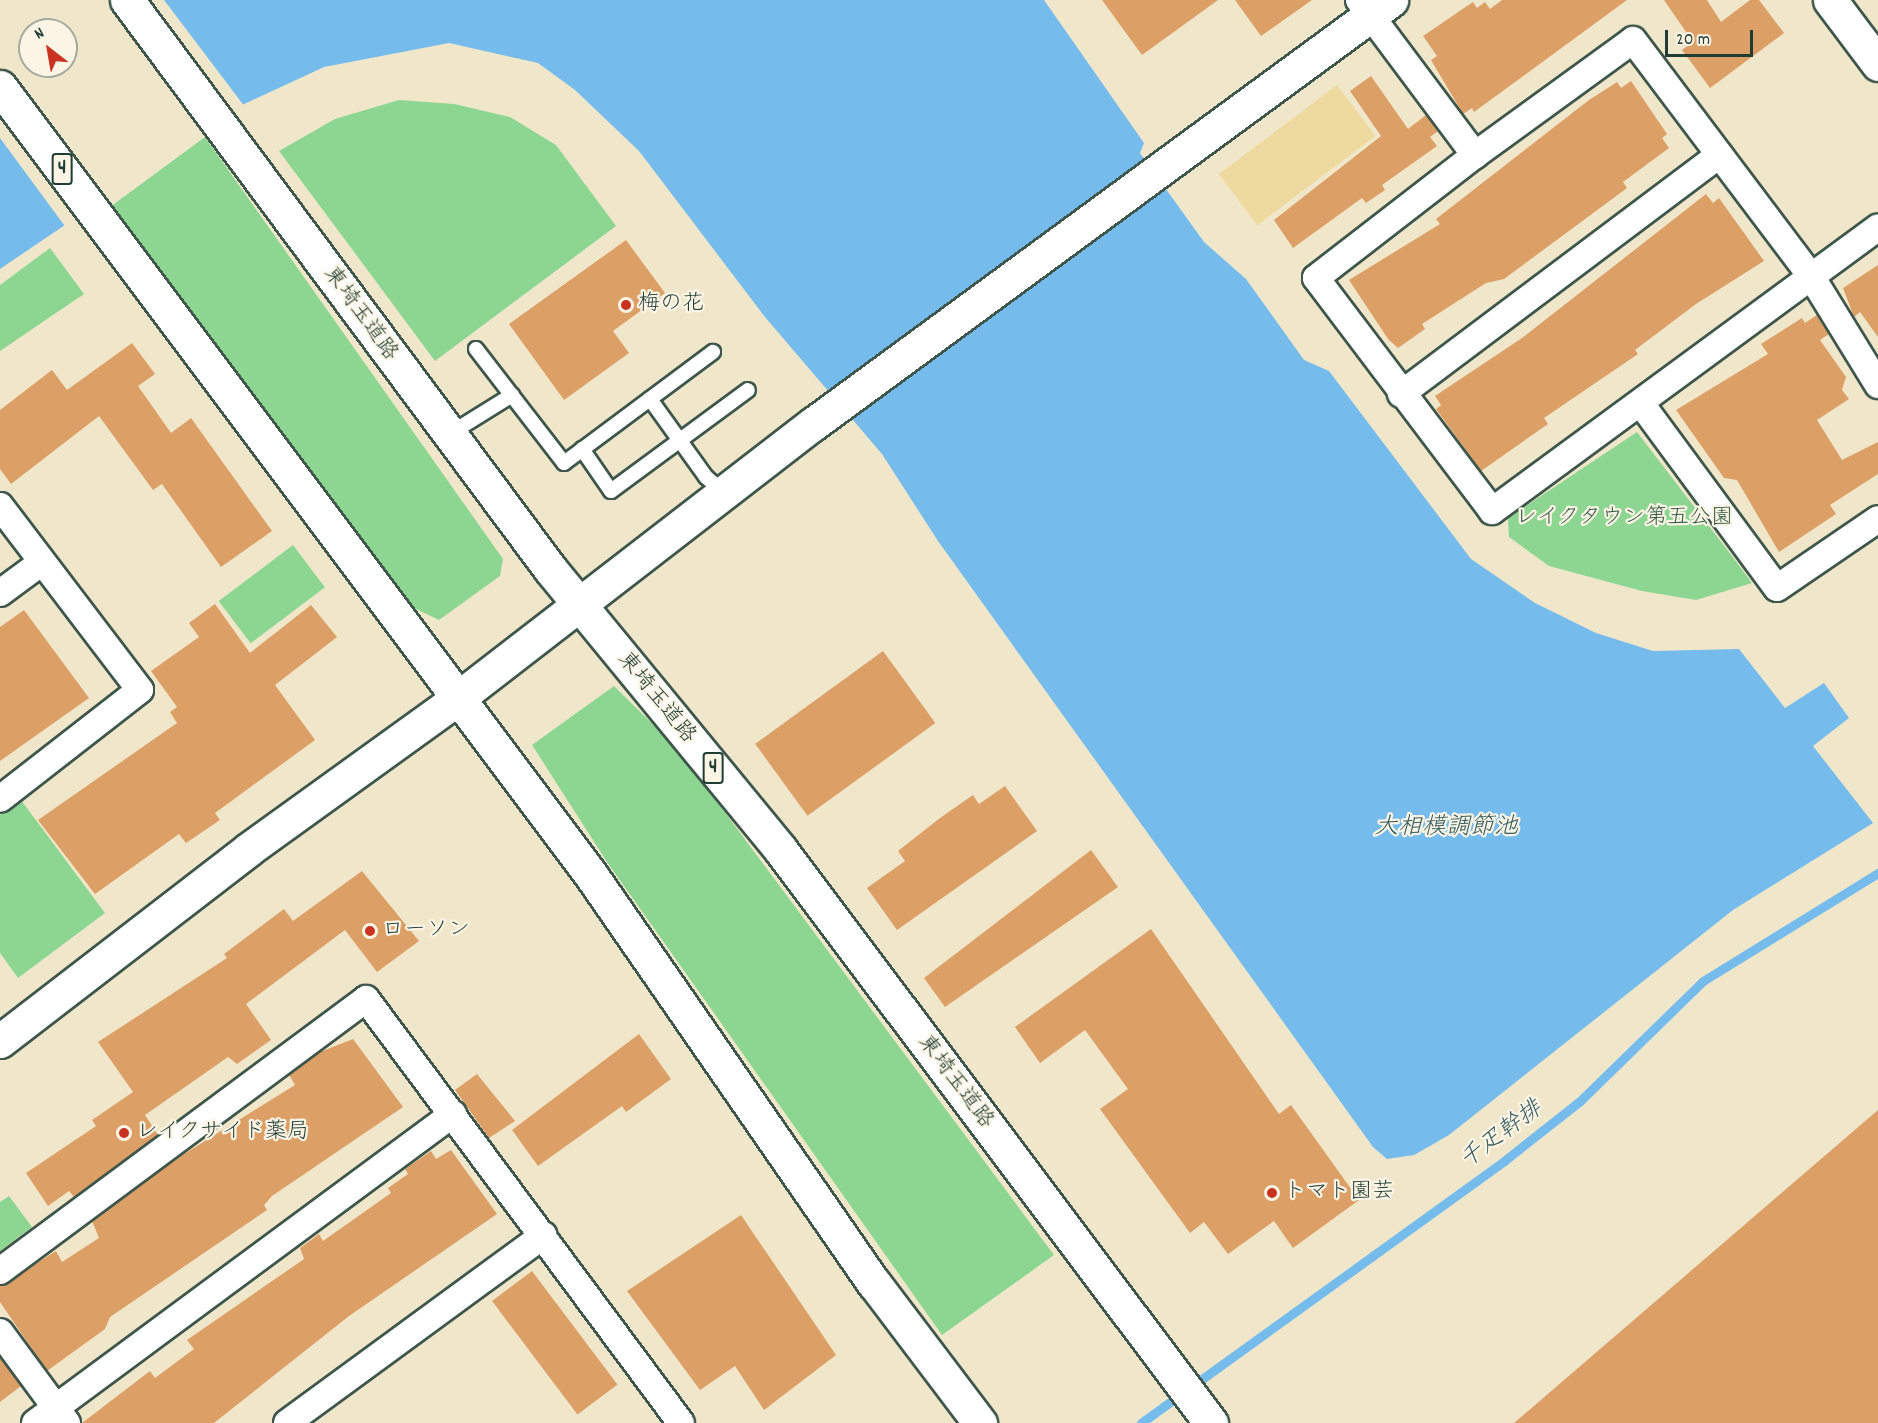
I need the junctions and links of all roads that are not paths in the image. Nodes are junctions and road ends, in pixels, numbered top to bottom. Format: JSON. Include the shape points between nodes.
{"nodes":[{"id":1,"x":127,"y":0,"type":"edge"},
{"id":2,"x":1830,"y":0,"type":"edge"},
{"id":3,"x":1374,"y":5,"type":"edge"},
{"id":4,"x":1878,"y":64,"type":"edge"},
{"id":5,"x":0,"y":87,"type":"edge"},
{"id":6,"x":1475,"y":155,"type":"junction"},
{"id":7,"x":1719,"y":155,"type":"junction"},
{"id":8,"x":1878,"y":227,"type":"edge"},
{"id":9,"x":1811,"y":276,"type":"junction"},
{"id":10,"x":476,"y":349,"type":"dead end"},
{"id":11,"x":712,"y":352,"type":"dead end"},
{"id":12,"x":1878,"y":385,"type":"edge"},
{"id":13,"x":748,"y":390,"type":"dead end"},
{"id":14,"x":1401,"y":394,"type":"junction"},
{"id":15,"x":512,"y":395,"type":"junction"},
{"id":16,"x":651,"y":399,"type":"junction"},
{"id":17,"x":1642,"y":405,"type":"junction"},
{"id":18,"x":449,"y":434,"type":"junction"},
{"id":19,"x":680,"y":440,"type":"junction"},
{"id":20,"x":582,"y":449,"type":"junction"},
{"id":21,"x":723,"y":492,"type":"junction"},
{"id":22,"x":0,"y":506,"type":"edge"},
{"id":23,"x":1878,"y":519,"type":"edge"},
{"id":24,"x":42,"y":562,"type":"junction"},
{"id":25,"x":0,"y":593,"type":"edge"},
{"id":26,"x":579,"y":604,"type":"junction"},
{"id":27,"x":458,"y":698,"type":"junction"},
{"id":28,"x":0,"y":799,"type":"edge"},
{"id":29,"x":0,"y":1041,"type":"edge"},
{"id":30,"x":453,"y":1114,"type":"junction"},
{"id":31,"x":544,"y":1235,"type":"junction"},
{"id":32,"x":0,"y":1271,"type":"edge"},
{"id":33,"x":0,"y":1332,"type":"edge"},
{"id":34,"x":61,"y":1415,"type":"edge"},
{"id":35,"x":1205,"y":1415,"type":"edge"},
{"id":36,"x":35,"y":1423,"type":"edge"},
{"id":37,"x":287,"y":1423,"type":"edge"},
{"id":38,"x":681,"y":1423,"type":"edge"},
{"id":39,"x":980,"y":1423,"type":"edge"}],
"edges":[{"from":1,"to":18,"type":"main road","name":"東埼玉道路","number":"4"},
{"from":2,"to":4,"type":"main road"},
{"from":3,"to":6,"type":"street"},
{"from":3,"to":21,"type":"main road","via":[[1183,153]]},
{"from":5,"to":27,"type":"main road","number":"4"},
{"from":6,"to":7,"type":"street","via":[[1633,40]]},
{"from":6,"to":14,"type":"street","via":[[1316,278]]},
{"from":7,"to":9,"type":"street"},
{"from":7,"to":14,"type":"street"},
{"from":8,"to":9,"type":"street"},
{"from":9,"to":12,"type":"street"},
{"from":9,"to":17,"type":"street"},
{"from":10,"to":15,"type":"lane"},
{"from":11,"to":16,"type":"lane"},
{"from":13,"to":19,"type":"lane"},
{"from":14,"to":17,"type":"street","via":[[1492,511]]},
{"from":15,"to":18,"type":"lane"},
{"from":15,"to":20,"type":"lane","via":[[564,463]]},
{"from":16,"to":19,"type":"lane"},
{"from":16,"to":20,"type":"lane"},
{"from":17,"to":23,"type":"street","via":[[1777,588]]},
{"from":18,"to":26,"type":"main road","name":"東埼玉道路","number":"4"},
{"from":19,"to":20,"type":"lane","via":[[611,491]]},
{"from":19,"to":21,"type":"lane"},
{"from":21,"to":26,"type":"main road"},
{"from":22,"to":24,"type":"street"},
{"from":24,"to":25,"type":"street"},
{"from":24,"to":28,"type":"street","via":[[140,690]]},
{"from":26,"to":27,"type":"main road"},
{"from":26,"to":35,"type":"main road","name":"東埼玉道路","number":"4","via":[[780,849]]},
{"from":27,"to":29,"type":"main road","via":[[249,849]]},
{"from":27,"to":39,"type":"main road","number":"4","via":[[591,875],[874,1283]]},
{"from":30,"to":31,"type":"street"},
{"from":30,"to":32,"type":"street","via":[[366,999]]},
{"from":30,"to":34,"type":"street"},
{"from":31,"to":37,"type":"street"},
{"from":31,"to":38,"type":"street"},
{"from":33,"to":34,"type":"street"},
{"from":34,"to":36,"type":"street"}]}
